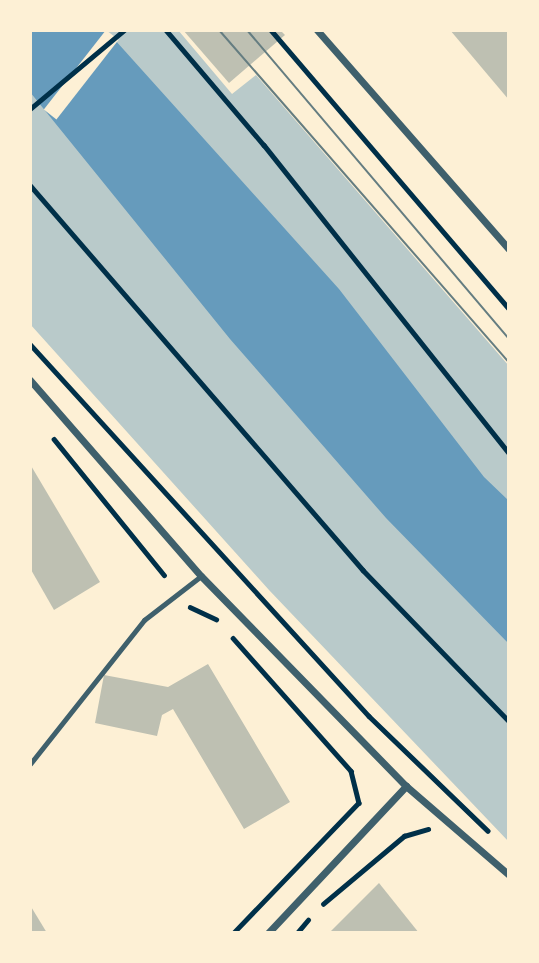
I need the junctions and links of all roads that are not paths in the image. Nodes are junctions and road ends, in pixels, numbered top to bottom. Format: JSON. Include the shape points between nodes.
{"nodes":[{"id":1,"x":317,"y":30,"type":"edge"},
{"id":2,"x":509,"y":249,"type":"edge"},
{"id":3,"x":30,"y":380,"type":"edge"},
{"id":4,"x":201,"y":576,"type":"junction"},
{"id":5,"x":30,"y":764,"type":"edge"},
{"id":6,"x":406,"y":786,"type":"junction"},
{"id":7,"x":509,"y":875,"type":"edge"},
{"id":8,"x":268,"y":933,"type":"edge"}],
"edges":[{"from":1,"to":2,"type":"street"},
{"from":3,"to":4,"type":"street"},
{"from":4,"to":5,"type":"lane","via":[[144,620]]},
{"from":4,"to":6,"type":"street"},
{"from":6,"to":7,"type":"street"},
{"from":6,"to":8,"type":"street"}]}
